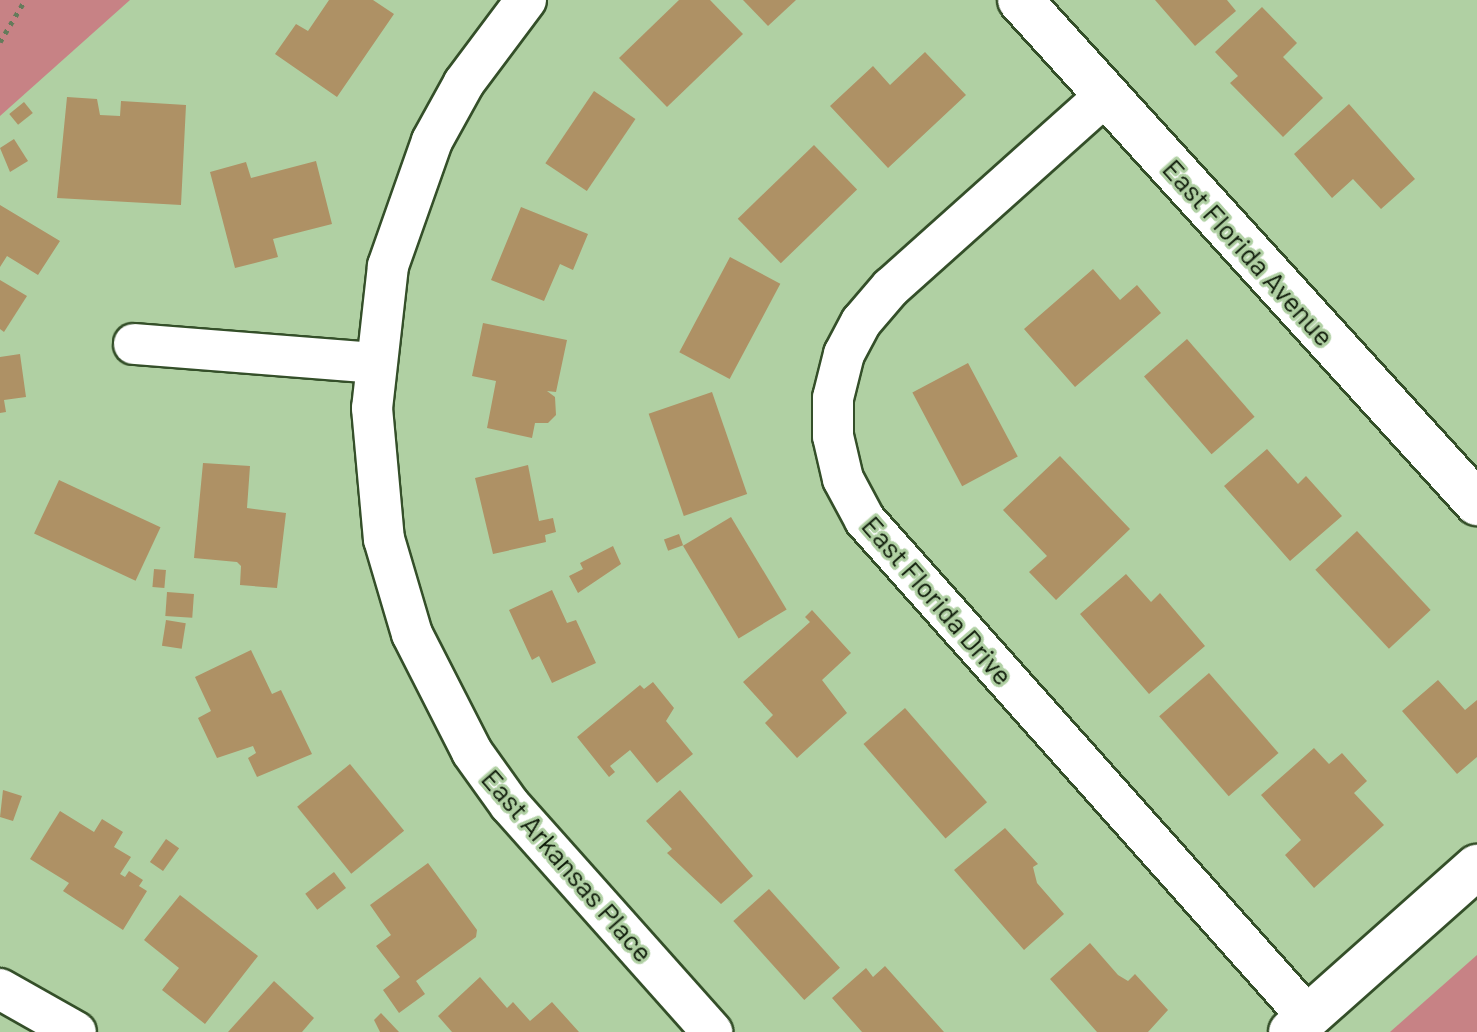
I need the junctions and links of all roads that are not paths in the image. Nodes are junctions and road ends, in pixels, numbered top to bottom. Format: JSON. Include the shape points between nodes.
{"nodes":[{"id":1,"x":526,"y":0,"type":"edge"},
{"id":2,"x":1020,"y":0,"type":"edge"},
{"id":3,"x":1106,"y":95,"type":"junction"},
{"id":4,"x":134,"y":344,"type":"dead end"},
{"id":5,"x":373,"y":363,"type":"junction"},
{"id":6,"x":1477,"y":503,"type":"edge"},
{"id":7,"x":1477,"y":867,"type":"edge"},
{"id":8,"x":0,"y":989,"type":"edge"},
{"id":9,"x":1299,"y":1024,"type":"edge"},
{"id":10,"x":76,"y":1032,"type":"edge"},
{"id":11,"x":712,"y":1032,"type":"edge"}],
"edges":[{"from":1,"to":5,"type":"street","name":"East Arkansas Place","via":[[464,83],[432,141],[388,266]]},
{"from":2,"to":3,"type":"street","name":"East Florida Avenue"},
{"from":3,"to":6,"type":"street","name":"East Florida Avenue"},
{"from":3,"to":9,"type":"street","name":"East Florida Drive","via":[[891,287],[861,322],[844,354],[833,398],[833,436],[843,479],[865,520]]},
{"from":4,"to":5,"type":"street"},
{"from":5,"to":11,"type":"street","name":"East Arkansas Place","via":[[375,474],[384,539],[412,634],[439,694],[510,805]]},
{"from":7,"to":9,"type":"street"},
{"from":8,"to":10,"type":"street"}]}
